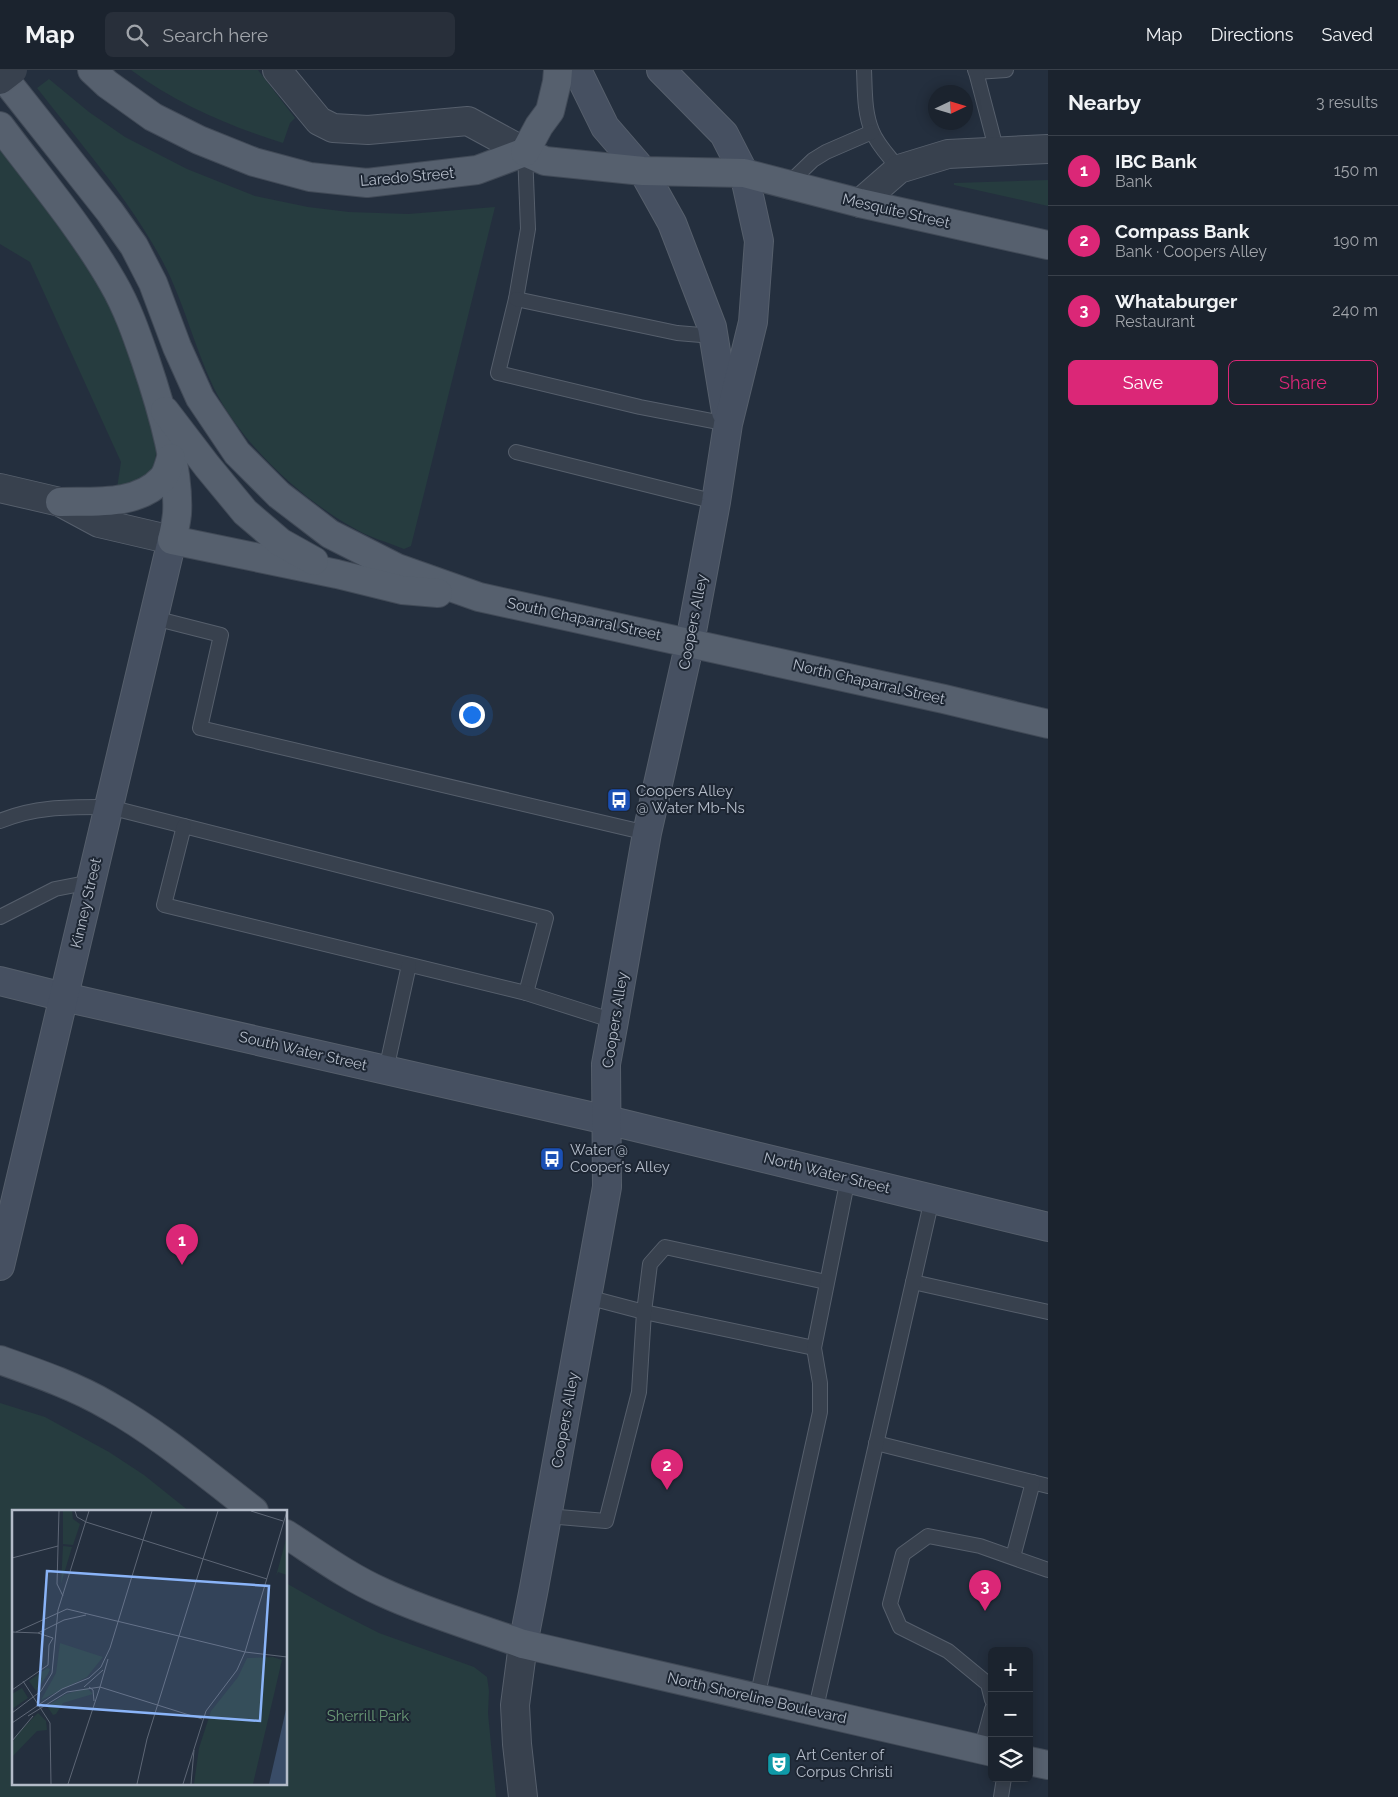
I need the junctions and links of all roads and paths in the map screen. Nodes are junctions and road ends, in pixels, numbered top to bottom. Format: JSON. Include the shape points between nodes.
{"nodes":[{"id":1,"x":13,"y":70,"type":"edge"},
{"id":2,"x":92,"y":70,"type":"edge"},
{"id":3,"x":277,"y":70,"type":"edge"},
{"id":4,"x":558,"y":70,"type":"edge"},
{"id":5,"x":577,"y":70,"type":"edge"},
{"id":6,"x":661,"y":70,"type":"edge"},
{"id":7,"x":864,"y":70,"type":"edge"},
{"id":8,"x":1006,"y":70,"type":"edge"},
{"id":9,"x":975,"y":71,"type":"edge"},
{"id":10,"x":0,"y":73,"type":"edge"},
{"id":11,"x":0,"y":80,"type":"edge"},
{"id":12,"x":0,"y":126,"type":"edge"},
{"id":13,"x":872,"y":132,"type":"junction"},
{"id":14,"x":1048,"y":150,"type":"edge"},
{"id":15,"x":525,"y":152,"type":"junction"},
{"id":16,"x":997,"y":152,"type":"junction"},
{"id":17,"x":899,"y":169,"type":"junction"},
{"id":18,"x":643,"y":171,"type":"junction"},
{"id":19,"x":744,"y":173,"type":"junction"},
{"id":20,"x":787,"y":185,"type":"junction"},
{"id":21,"x":860,"y":203,"type":"junction"},
{"id":22,"x":1048,"y":245,"type":"edge"},
{"id":23,"x":516,"y":299,"type":"junction"},
{"id":24,"x":713,"y":336,"type":"junction"},
{"id":25,"x":160,"y":403,"type":"junction"},
{"id":26,"x":728,"y":424,"type":"junction"},
{"id":27,"x":516,"y":452,"type":"dead end"},
{"id":28,"x":171,"y":458,"type":"junction"},
{"id":29,"x":0,"y":488,"type":"edge"},
{"id":30,"x":60,"y":502,"type":"junction"},
{"id":31,"x":716,"y":502,"type":"junction"},
{"id":32,"x":172,"y":540,"type":"junction"},
{"id":33,"x":337,"y":574,"type":"junction"},
{"id":34,"x":479,"y":596,"type":"junction"},
{"id":35,"x":154,"y":618,"type":"junction"},
{"id":36,"x":690,"y":642,"type":"junction"},
{"id":37,"x":1048,"y":724,"type":"edge"},
{"id":38,"x":109,"y":808,"type":"junction"},
{"id":39,"x":0,"y":821,"type":"edge"},
{"id":40,"x":184,"y":826,"type":"junction"},
{"id":41,"x":647,"y":833,"type":"junction"},
{"id":42,"x":91,"y":882,"type":"junction"},
{"id":43,"x":0,"y":917,"type":"edge"},
{"id":44,"x":409,"y":965,"type":"junction"},
{"id":45,"x":0,"y":981,"type":"edge"},
{"id":46,"x":526,"y":993,"type":"junction"},
{"id":47,"x":64,"y":997,"type":"junction"},
{"id":48,"x":614,"y":1021,"type":"junction"},
{"id":49,"x":386,"y":1070,"type":"junction"},
{"id":50,"x":607,"y":1120,"type":"junction"},
{"id":51,"x":848,"y":1178,"type":"junction"},
{"id":52,"x":932,"y":1198,"type":"junction"},
{"id":53,"x":1048,"y":1227,"type":"edge"},
{"id":54,"x":0,"y":1266,"type":"edge"},
{"id":55,"x":826,"y":1282,"type":"junction"},
{"id":56,"x":913,"y":1282,"type":"junction"},
{"id":57,"x":587,"y":1297,"type":"junction"},
{"id":58,"x":644,"y":1312,"type":"junction"},
{"id":59,"x":1048,"y":1312,"type":"edge"},
{"id":60,"x":814,"y":1348,"type":"junction"},
{"id":61,"x":0,"y":1360,"type":"edge"},
{"id":62,"x":876,"y":1443,"type":"junction"},
{"id":63,"x":1032,"y":1482,"type":"junction"},
{"id":64,"x":1048,"y":1486,"type":"edge"},
{"id":65,"x":253,"y":1510,"type":"edge"},
{"id":66,"x":548,"y":1516,"type":"junction"},
{"id":67,"x":288,"y":1535,"type":"edge"},
{"id":68,"x":1013,"y":1558,"type":"junction"},
{"id":69,"x":1048,"y":1570,"type":"edge"},
{"id":70,"x":523,"y":1644,"type":"junction"},
{"id":71,"x":990,"y":1692,"type":"edge"},
{"id":72,"x":757,"y":1698,"type":"junction"},
{"id":73,"x":815,"y":1712,"type":"junction"},
{"id":74,"x":989,"y":1737,"type":"edge"},
{"id":75,"x":987,"y":1751,"type":"edge"},
{"id":76,"x":1033,"y":1762,"type":"edge"},
{"id":77,"x":1048,"y":1765,"type":"edge"},
{"id":78,"x":1003,"y":1782,"type":"edge"},
{"id":79,"x":522,"y":1797,"type":"edge"},
{"id":80,"x":1001,"y":1797,"type":"edge"}],
"edges":[{"from":1,"to":11,"type":"street","bridge":true},
{"from":2,"to":15,"type":"main road","name":"Laredo Street","via":[[153,117],[198,140],[254,162],[310,177],[367,183],[477,170]]},
{"from":3,"to":15,"type":"street","via":[[319,122],[333,128],[368,130],[468,121]]},
{"from":4,"to":15,"type":"main road","via":[[550,111]]},
{"from":5,"to":18,"type":"street","name":"Coopers Alley","via":[[605,127]]},
{"from":6,"to":19,"type":"street","name":"Coopers Alley","via":[[724,134]]},
{"from":7,"to":13,"type":"lane","via":[[866,110]]},
{"from":8,"to":9,"type":"lane"},
{"from":9,"to":16,"type":"lane"},
{"from":10,"to":34,"type":"main road","via":[[134,246],[154,283],[200,398],[237,453],[278,495],[330,534],[397,568]]},
{"from":12,"to":25,"type":"main road","via":[[93,250],[114,284],[131,321]]},
{"from":13,"to":17,"type":"lane"},
{"from":13,"to":20,"type":"lane","via":[[813,160]]},
{"from":14,"to":16,"type":"street"},
{"from":15,"to":18,"type":"main road","via":[[545,161]]},
{"from":15,"to":23,"type":"lane","via":[[528,229]]},
{"from":16,"to":17,"type":"street","via":[[948,154]]},
{"from":17,"to":21,"type":"street"},
{"from":18,"to":19,"type":"main road"},
{"from":18,"to":24,"type":"street","name":"Coopers Alley","via":[[672,223]]},
{"from":19,"to":20,"type":"main road","name":"Mesquite Street"},
{"from":19,"to":26,"type":"street","name":"Coopers Alley","via":[[759,241],[753,322]]},
{"from":20,"to":21,"type":"main road","name":"Mesquite Street"},
{"from":21,"to":22,"type":"main road","name":"Mesquite Street"},
{"from":23,"to":24,"type":"lane","via":[[677,333]]},
{"from":23,"to":26,"type":"lane","via":[[498,373]]},
{"from":24,"to":26,"type":"street","name":"Coopers Alley"},
{"from":25,"to":28,"type":"main road"},
{"from":25,"to":33,"type":"main road","via":[[246,512],[280,542]]},
{"from":26,"to":31,"type":"street","name":"Coopers Alley"},
{"from":27,"to":31,"type":"lane"},
{"from":28,"to":30,"type":"main road","via":[[164,478],[148,490],[130,497]]},
{"from":28,"to":32,"type":"main road","via":[[177,513]]},
{"from":29,"to":30,"type":"street"},
{"from":30,"to":32,"type":"street","via":[[100,522]]},
{"from":31,"to":36,"type":"street","name":"Coopers Alley"},
{"from":32,"to":33,"type":"main road"},
{"from":32,"to":35,"type":"street","name":"Kinney Street"},
{"from":33,"to":34,"type":"main road","via":[[402,590]]},
{"from":34,"to":36,"type":"main road","name":"South Chaparral Street"},
{"from":35,"to":38,"type":"street","name":"Kinney Street"},
{"from":35,"to":41,"type":"lane","via":[[221,635],[200,728]]},
{"from":36,"to":37,"type":"main road","name":"North Chaparral Street"},
{"from":36,"to":41,"type":"street","name":"Coopers Alley"},
{"from":38,"to":39,"type":"lane","via":[[55,807],[16,814]]},
{"from":38,"to":40,"type":"lane"},
{"from":38,"to":42,"type":"street","name":"Kinney Street"},
{"from":40,"to":44,"type":"lane","via":[[164,905]]},
{"from":40,"to":46,"type":"lane","via":[[546,918]]},
{"from":41,"to":48,"type":"street","name":"Coopers Alley"},
{"from":42,"to":43,"type":"lane","via":[[55,888]]},
{"from":42,"to":47,"type":"street","name":"Kinney Street"},
{"from":44,"to":46,"type":"lane"},
{"from":44,"to":49,"type":"lane"},
{"from":45,"to":47,"type":"street","name":"South Water Street"},
{"from":46,"to":48,"type":"lane"},
{"from":47,"to":49,"type":"street","name":"South Water Street"},
{"from":47,"to":54,"type":"street","name":"Kinney Street"},
{"from":48,"to":50,"type":"street","name":"Coopers Alley","via":[[606,1064]]},
{"from":49,"to":50,"type":"street","name":"South Water Street"},
{"from":50,"to":51,"type":"street","name":"North Water Street"},
{"from":50,"to":57,"type":"street","name":"Coopers Alley","via":[[607,1187]]},
{"from":51,"to":52,"type":"street","name":"North Water Street"},
{"from":51,"to":55,"type":"lane"},
{"from":52,"to":53,"type":"street","name":"North Water Street"},
{"from":52,"to":56,"type":"lane"},
{"from":55,"to":58,"type":"lane","via":[[665,1247],[650,1264]]},
{"from":55,"to":60,"type":"lane"},
{"from":56,"to":59,"type":"lane"},
{"from":56,"to":62,"type":"lane"},
{"from":57,"to":58,"type":"lane"},
{"from":57,"to":66,"type":"street","name":"Coopers Alley"},
{"from":58,"to":60,"type":"lane"},
{"from":58,"to":66,"type":"lane","via":[[639,1392],[606,1521]]},
{"from":60,"to":72,"type":"lane","via":[[820,1383],[820,1412]]},
{"from":61,"to":65,"type":"main road","via":[[46,1376],[108,1406],[159,1439]]},
{"from":62,"to":63,"type":"lane"},
{"from":62,"to":73,"type":"lane"},
{"from":63,"to":64,"type":"lane"},
{"from":63,"to":68,"type":"lane"},
{"from":66,"to":70,"type":"street","name":"Coopers Alley"},
{"from":67,"to":70,"type":"main road","name":"North Shoreline Boulevard","via":[[380,1592]]},
{"from":68,"to":69,"type":"lane"},
{"from":68,"to":71,"type":"lane","via":[[980,1546],[928,1536],[903,1554],[890,1604],[900,1627],[948,1651],[988,1684]]},
{"from":70,"to":72,"type":"main road","name":"North Shoreline Boulevard"},
{"from":70,"to":79,"type":"street","name":"Coopers Alley","via":[[515,1706]]},
{"from":72,"to":73,"type":"main road","name":"North Shoreline Boulevard"},
{"from":73,"to":75,"type":"main road","name":"North Shoreline Boulevard"},
{"from":74,"to":75,"type":"lane"},
{"from":76,"to":77,"type":"main road"},
{"from":78,"to":80,"type":"lane"}]}
